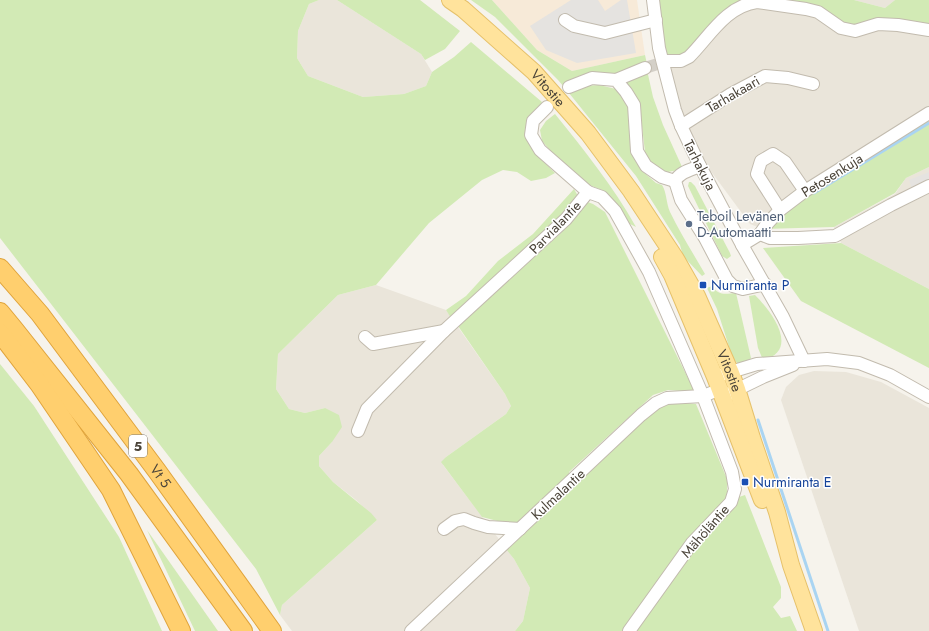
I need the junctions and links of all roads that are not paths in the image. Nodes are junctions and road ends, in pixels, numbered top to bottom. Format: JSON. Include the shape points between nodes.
{"nodes":[{"id":1,"x":450,"y":0,"type":"edge"},
{"id":2,"x":653,"y":0,"type":"edge"},
{"id":3,"x":565,"y":20,"type":"dead end"},
{"id":4,"x":656,"y":20,"type":"junction"},
{"id":5,"x":929,"y":30,"type":"edge"},
{"id":6,"x":668,"y":61,"type":"tunnel mouth"},
{"id":7,"x":644,"y":68,"type":"tunnel mouth"},
{"id":8,"x":616,"y":80,"type":"junction"},
{"id":9,"x":813,"y":84,"type":"dead end"},
{"id":10,"x":569,"y":87,"type":"dead end"},
{"id":11,"x":547,"y":107,"type":"dead end"},
{"id":12,"x":929,"y":113,"type":"edge"},
{"id":13,"x":681,"y":126,"type":"junction"},
{"id":14,"x":700,"y":166,"type":"junction"},
{"id":15,"x":675,"y":182,"type":"junction"},
{"id":16,"x":929,"y":186,"type":"edge"},
{"id":17,"x":631,"y":191,"type":"junction"},
{"id":18,"x":805,"y":191,"type":"junction"},
{"id":19,"x":588,"y":192,"type":"junction"},
{"id":20,"x":780,"y":210,"type":"junction"},
{"id":21,"x":760,"y":234,"type":"junction"},
{"id":22,"x":742,"y":245,"type":"junction"},
{"id":23,"x":0,"y":268,"type":"edge"},
{"id":24,"x":765,"y":284,"type":"junction"},
{"id":25,"x":0,"y":312,"type":"edge"},
{"id":26,"x":444,"y":332,"type":"junction"},
{"id":27,"x":0,"y":333,"type":"edge"},
{"id":28,"x":365,"y":338,"type":"dead end"},
{"id":29,"x":804,"y":361,"type":"junction"},
{"id":30,"x":731,"y":372,"type":"junction"},
{"id":31,"x":724,"y":388,"type":"junction"},
{"id":32,"x":703,"y":396,"type":"junction"},
{"id":33,"x":929,"y":397,"type":"edge"},
{"id":34,"x":358,"y":431,"type":"dead end"},
{"id":35,"x":444,"y":529,"type":"dead end"},
{"id":36,"x":520,"y":529,"type":"junction"},
{"id":37,"x":271,"y":630,"type":"edge"},
{"id":38,"x":181,"y":631,"type":"edge"},
{"id":39,"x":243,"y":631,"type":"edge"},
{"id":40,"x":411,"y":631,"type":"edge"},
{"id":41,"x":628,"y":631,"type":"edge"},
{"id":42,"x":814,"y":631,"type":"edge"}],
"edges":[{"from":1,"to":17,"type":"main road","name":"Vitostie","via":[[534,72],[588,134]]},
{"from":2,"to":4,"type":"street","name":"Tarhakuja"},
{"from":3,"to":4,"type":"street","via":[[574,26],[605,33]]},
{"from":4,"to":13,"type":"street","name":"Tarhakuja","via":[[659,48]]},
{"from":5,"to":6,"type":"street","via":[[878,24],[855,31],[841,28],[818,12],[757,2],[740,7],[724,19],[689,57],[681,61]]},
{"from":7,"to":8,"type":"street"},
{"from":8,"to":10,"type":"street","via":[[592,78]]},
{"from":8,"to":15,"type":"street","via":[[634,105],[637,151],[646,166]]},
{"from":9,"to":13,"type":"street","name":"Tarhakaari","via":[[765,76]]},
{"from":11,"to":19,"type":"street","via":[[533,121],[531,135],[540,150]]},
{"from":12,"to":18,"type":"street","name":"Petosenkuja"},
{"from":13,"to":14,"type":"street","name":"Tarhakuja"},
{"from":14,"to":15,"type":"street","via":[[681,173]]},
{"from":14,"to":22,"type":"street","name":"Tarhakuja"},
{"from":15,"to":24,"type":"street","via":[[681,200],[727,280],[733,286],[742,289]]},
{"from":16,"to":21,"type":"street","via":[[835,236],[770,238]]},
{"from":17,"to":30,"type":"main road","name":"Vitostie","via":[[697,296]]},
{"from":17,"to":31,"type":"main road","name":"Vitostie","via":[[645,226],[672,275]]},
{"from":18,"to":20,"type":"street","name":"Petosenkuja"},
{"from":18,"to":20,"type":"street","via":[[785,162],[773,154],[761,161],[757,174]]},
{"from":19,"to":26,"type":"street","name":"Parvialantie","via":[[566,219]]},
{"from":19,"to":32,"type":"street","name":"Parvialantie","via":[[602,197],[615,211],[649,272]]},
{"from":20,"to":21,"type":"street","name":"Petosenkuja"},
{"from":21,"to":22,"type":"street","name":"Petosenkuja"},
{"from":22,"to":24,"type":"street","name":"Tarhakuja"},
{"from":23,"to":37,"type":"highway","name":"Vt 5","number":"5","via":[[40,314]]},
{"from":24,"to":29,"type":"street","name":"Tarhakuja","via":[[784,317]]},
{"from":25,"to":39,"type":"highway","name":"Vt 5","number":"5","via":[[129,474]]},
{"from":26,"to":28,"type":"street","via":[[373,344]]},
{"from":26,"to":34,"type":"street","name":"Parvialantie","via":[[367,409]]},
{"from":27,"to":38,"type":"highway","via":[[39,384],[111,490]]},
{"from":29,"to":30,"type":"street","via":[[758,364]]},
{"from":29,"to":31,"type":"street","name":"Kulmalantie","via":[[763,377]]},
{"from":29,"to":33,"type":"street","via":[[827,359],[859,364],[890,375]]},
{"from":30,"to":31,"type":"main road","name":"Vitostie"},
{"from":31,"to":32,"type":"street","name":"Kulmalantie"},
{"from":31,"to":42,"type":"main road","name":"Vitostie","via":[[752,438],[778,512],[791,565]]},
{"from":32,"to":36,"type":"street","name":"Kulmalantie","via":[[667,398],[656,403]]},
{"from":32,"to":41,"type":"street","name":"Mähöläntie","via":[[732,472],[735,490],[731,502],[692,543]]},
{"from":35,"to":36,"type":"street","via":[[455,521],[464,519],[488,527]]},
{"from":36,"to":40,"type":"street","name":"Kulmalantie"}]}
